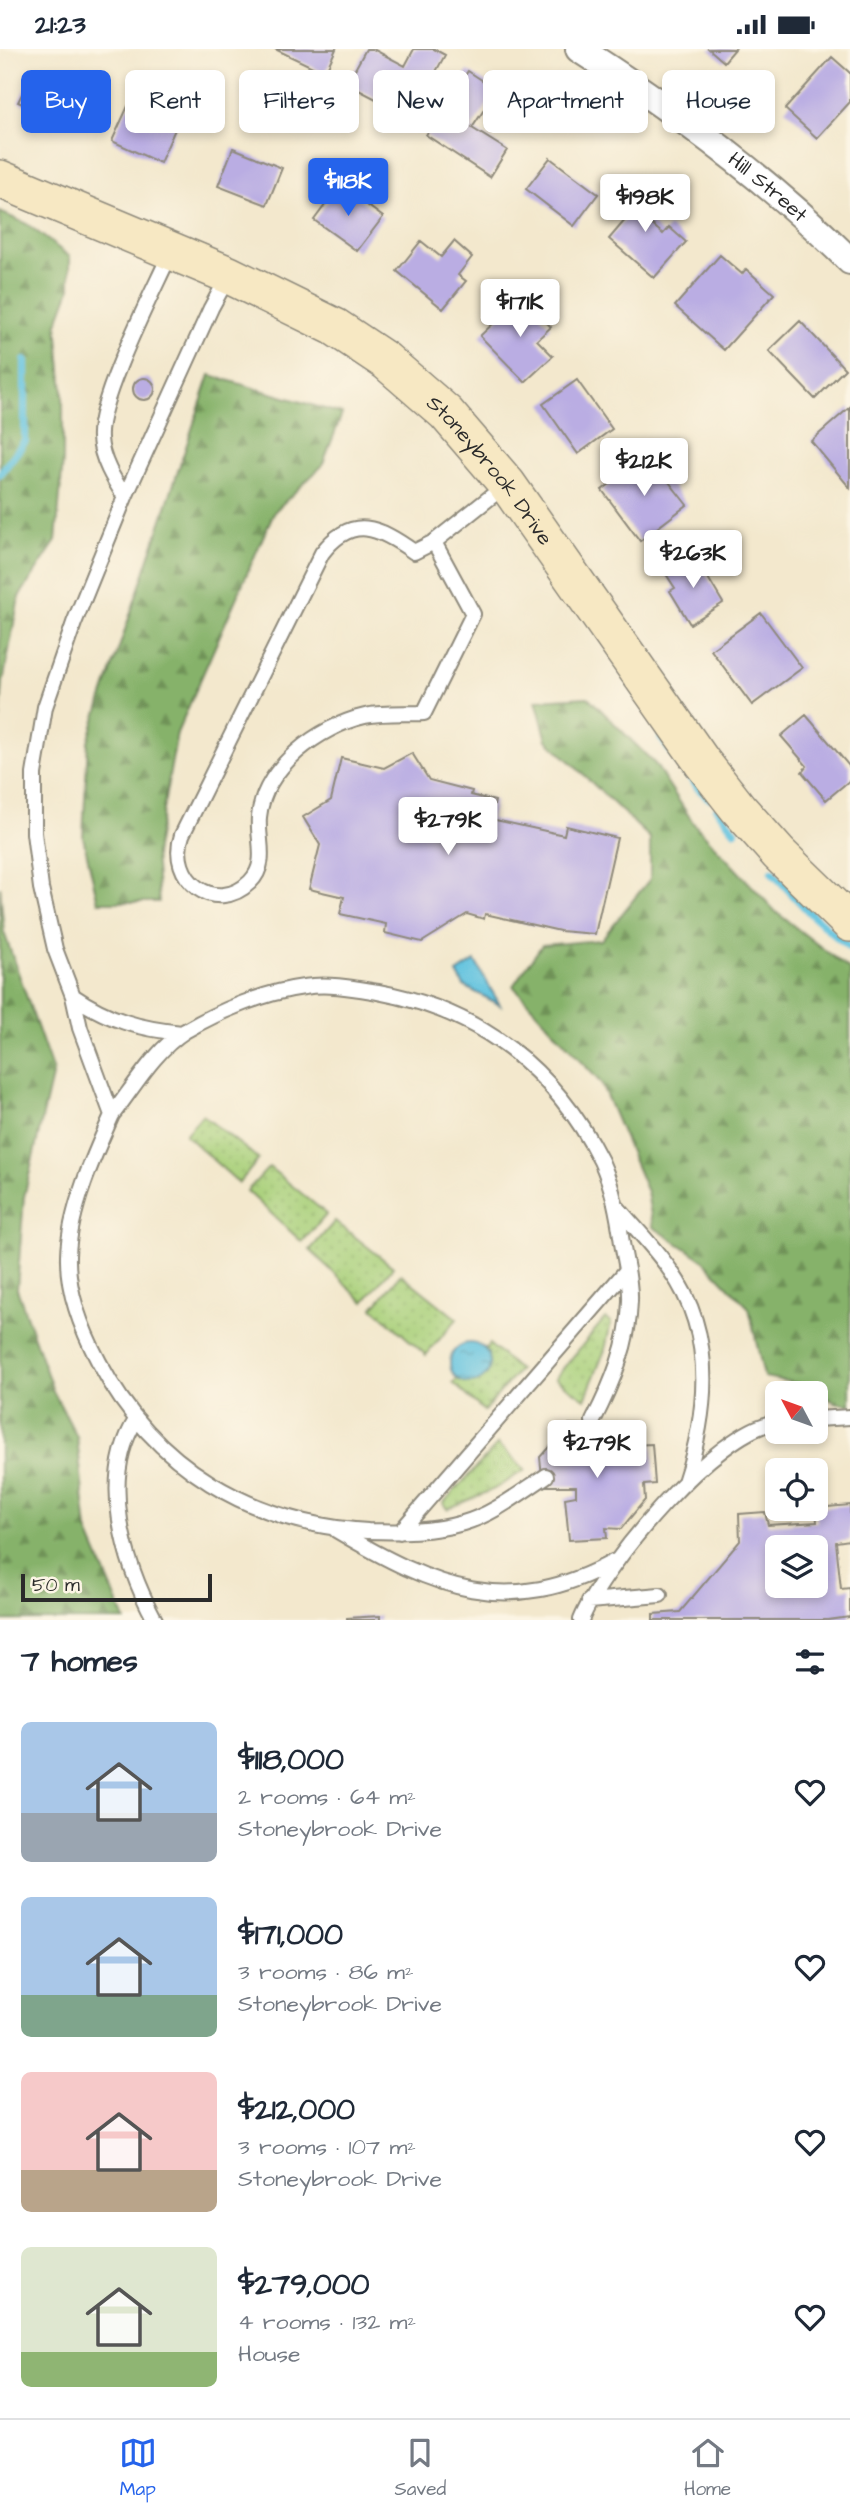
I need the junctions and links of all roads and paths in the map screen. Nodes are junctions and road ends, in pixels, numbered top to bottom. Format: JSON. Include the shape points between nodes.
{"nodes":[{"id":1,"x":579,"y":49,"type":"edge"},
{"id":2,"x":0,"y":179,"type":"edge"},
{"id":3,"x":171,"y":251,"type":"junction"},
{"id":4,"x":850,"y":261,"type":"edge"},
{"id":5,"x":229,"y":275,"type":"junction"},
{"id":6,"x":507,"y":484,"type":"junction"},
{"id":7,"x":125,"y":497,"type":"junction"},
{"id":8,"x":434,"y":542,"type":"junction"},
{"id":9,"x":850,"y":923,"type":"edge"},
{"id":10,"x":74,"y":996,"type":"junction"},
{"id":11,"x":183,"y":1033,"type":"junction"},
{"id":12,"x":112,"y":1115,"type":"junction"},
{"id":13,"x":617,"y":1207,"type":"junction"},
{"id":14,"x":627,"y":1270,"type":"junction"},
{"id":15,"x":850,"y":1417,"type":"edge"},
{"id":16,"x":828,"y":1418,"type":"edge"},
{"id":17,"x":136,"y":1420,"type":"junction"},
{"id":18,"x":593,"y":1421,"type":"dead end"},
{"id":19,"x":765,"y":1425,"type":"edge"},
{"id":20,"x":546,"y":1476,"type":"dead end"},
{"id":21,"x":685,"y":1482,"type":"junction"},
{"id":22,"x":335,"y":1529,"type":"junction"},
{"id":23,"x":400,"y":1532,"type":"junction"},
{"id":24,"x":615,"y":1561,"type":"junction"},
{"id":25,"x":660,"y":1595,"type":"dead end"},
{"id":26,"x":589,"y":1601,"type":"junction"},
{"id":27,"x":155,"y":1620,"type":"edge"},
{"id":28,"x":581,"y":1620,"type":"edge"}],
"edges":[{"from":1,"to":4,"type":"street","name":"Hill Street","via":[[738,160]]},
{"from":2,"to":3,"type":"street","name":"Stoneybrook Drive"},
{"from":3,"to":5,"type":"street","name":"Stoneybrook Drive"},
{"from":3,"to":7,"type":"lane","via":[[105,401],[100,437],[110,473]]},
{"from":5,"to":6,"type":"street","name":"Stoneybrook Drive","via":[[335,327],[386,361],[446,413]]},
{"from":5,"to":7,"type":"lane"},
{"from":6,"to":8,"type":"lane"},
{"from":6,"to":9,"type":"street","name":"Stoneybrook Drive","via":[[723,790],[779,854]]},
{"from":7,"to":10,"type":"lane","via":[[45,707],[34,774],[34,833],[41,888],[55,949]]},
{"from":8,"to":8,"type":"lane","via":[[473,614],[424,713],[366,715],[326,729],[275,776],[266,792],[259,821],[262,857],[254,877],[240,890],[223,895],[198,889],[180,867],[182,835],[321,553],[346,530],[363,527],[381,531],[414,552]]},
{"from":10,"to":11,"type":"lane","via":[[126,1025]]},
{"from":10,"to":12,"type":"lane","via":[[80,1028]]},
{"from":11,"to":12,"type":"lane"},
{"from":11,"to":13,"type":"lane","via":[[251,1001],[304,986],[342,986],[443,1009],[490,1032],[553,1089],[601,1163]]},
{"from":12,"to":17,"type":"lane","via":[[84,1185],[68,1254],[69,1277],[82,1329],[113,1389]]},
{"from":13,"to":14,"type":"lane"},
{"from":13,"to":21,"type":"lane","via":[[671,1270],[694,1319],[705,1365],[705,1403]]},
{"from":14,"to":18,"type":"lane","via":[[631,1300],[621,1356]]},
{"from":14,"to":23,"type":"lane"},
{"from":15,"to":16,"type":"lane"},
{"from":17,"to":22,"type":"lane","via":[[209,1485],[249,1504]]},
{"from":17,"to":27,"type":"lane","via":[[124,1439],[117,1471],[123,1540]]},
{"from":19,"to":21,"type":"lane","via":[[749,1430]]},
{"from":20,"to":23,"type":"lane","via":[[466,1523]]},
{"from":21,"to":24,"type":"lane"},
{"from":22,"to":23,"type":"lane"},
{"from":22,"to":24,"type":"lane","via":[[419,1576],[464,1592],[496,1597],[557,1591]]},
{"from":24,"to":26,"type":"lane"},
{"from":25,"to":26,"type":"lane"},
{"from":26,"to":28,"type":"lane"}]}
